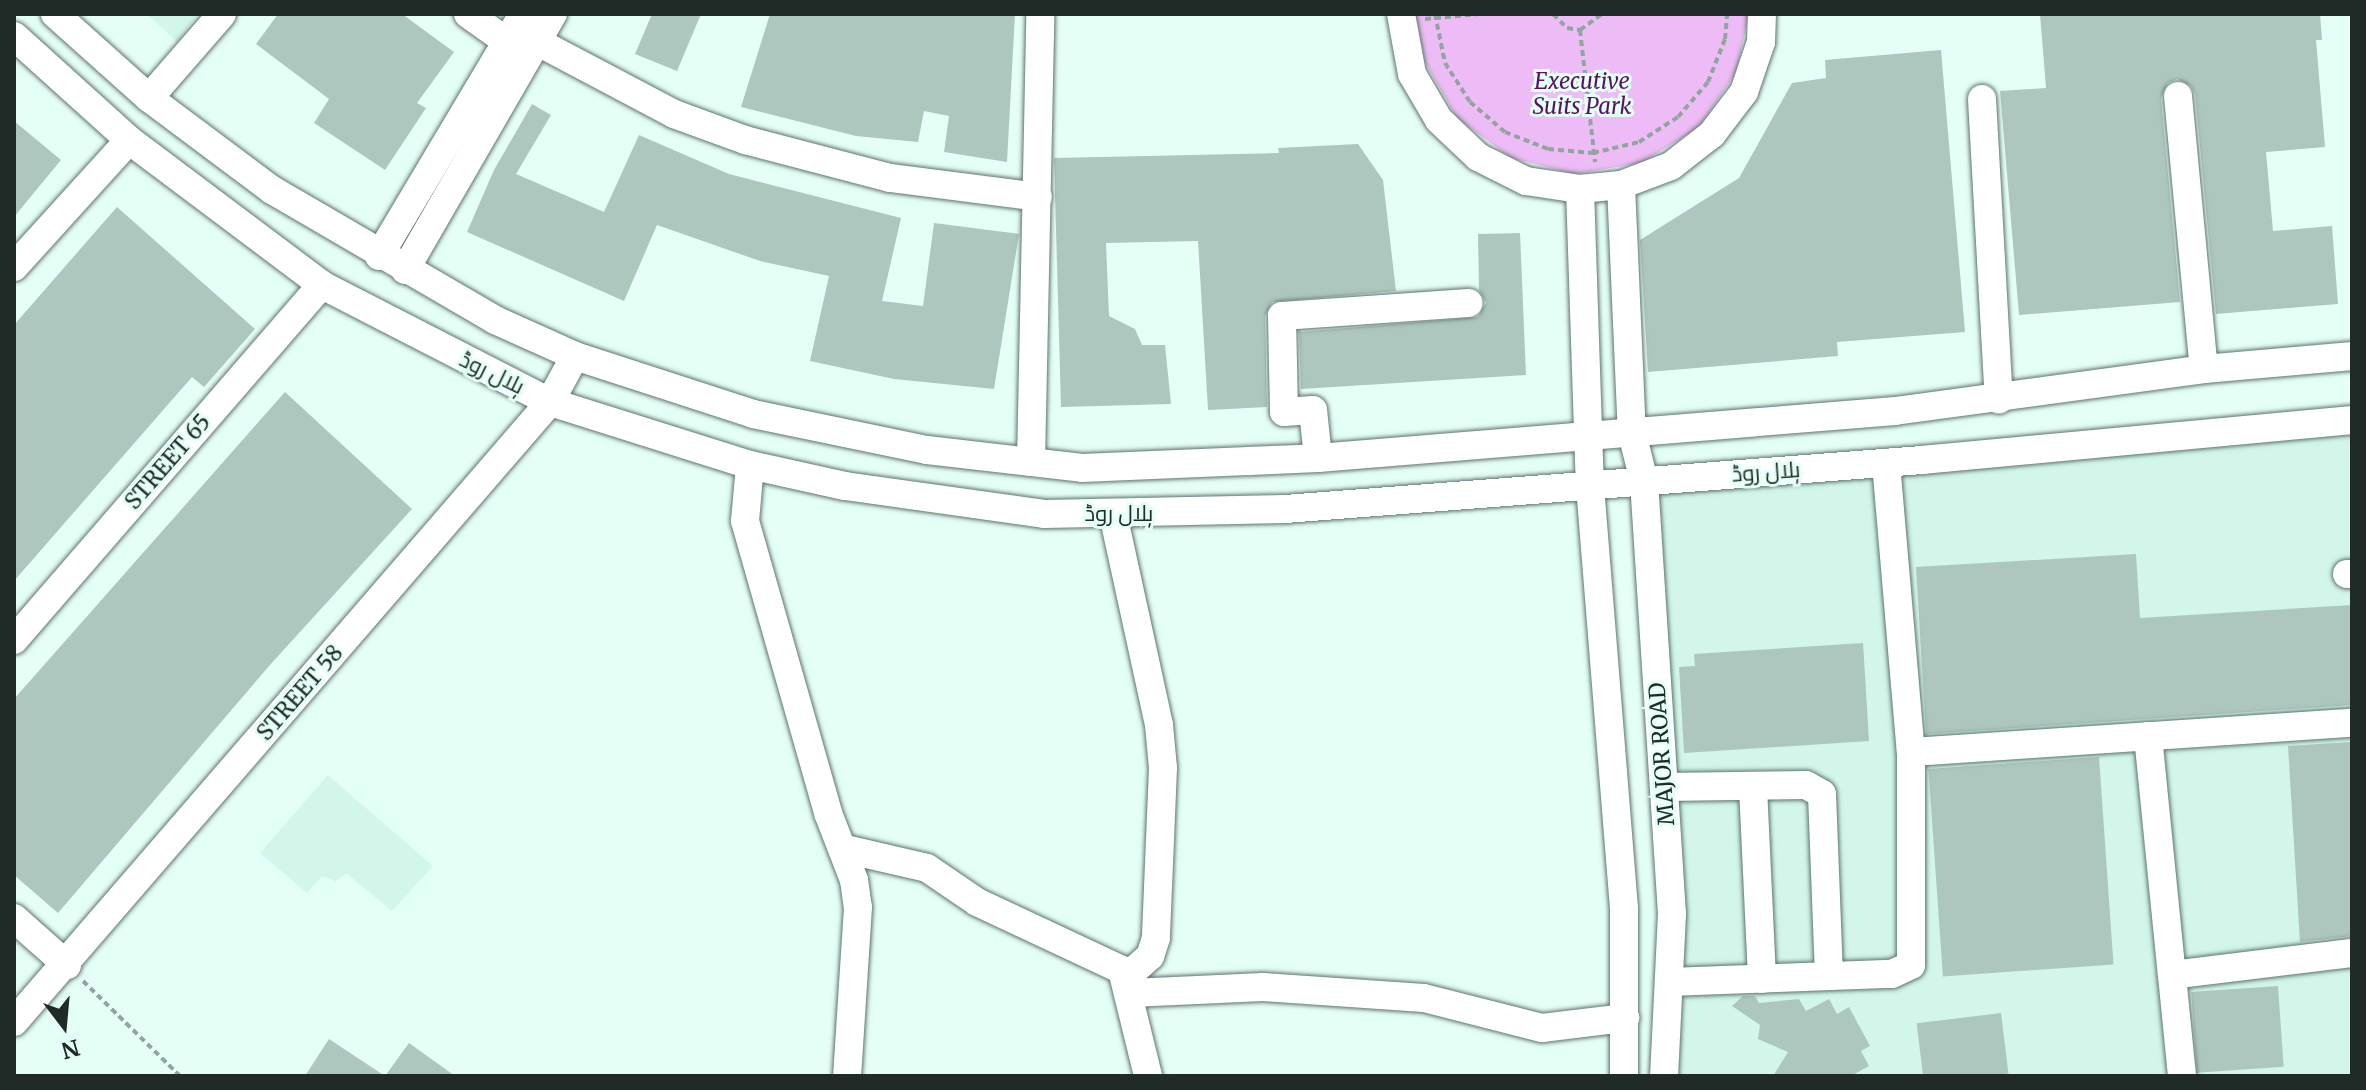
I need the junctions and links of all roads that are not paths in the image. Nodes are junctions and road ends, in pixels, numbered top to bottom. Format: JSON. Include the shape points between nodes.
{"nodes":[{"id":1,"x":55,"y":14,"type":"edge"},
{"id":2,"x":222,"y":14,"type":"edge"},
{"id":3,"x":468,"y":14,"type":"edge"},
{"id":4,"x":523,"y":14,"type":"edge"},
{"id":5,"x":553,"y":14,"type":"edge"},
{"id":6,"x":1040,"y":14,"type":"edge"},
{"id":7,"x":1762,"y":14,"type":"edge"},
{"id":8,"x":1401,"y":18,"type":"edge"},
{"id":9,"x":14,"y":36,"type":"edge"},
{"id":10,"x":523,"y":46,"type":"junction"},
{"id":11,"x":2178,"y":96,"type":"dead end"},
{"id":12,"x":149,"y":98,"type":"junction"},
{"id":13,"x":1982,"y":99,"type":"dead end"},
{"id":14,"x":129,"y":140,"type":"junction"},
{"id":15,"x":1599,"y":187,"type":"junction"},
{"id":16,"x":1038,"y":197,"type":"junction"},
{"id":17,"x":379,"y":256,"type":"junction"},
{"id":18,"x":14,"y":267,"type":"edge"},
{"id":19,"x":405,"y":270,"type":"junction"},
{"id":20,"x":322,"y":285,"type":"junction"},
{"id":21,"x":1469,"y":303,"type":"dead end"},
{"id":22,"x":575,"y":356,"type":"junction"},
{"id":23,"x":2352,"y":356,"type":"edge"},
{"id":24,"x":2204,"y":369,"type":"junction"},
{"id":25,"x":1999,"y":400,"type":"junction"},
{"id":26,"x":550,"y":402,"type":"junction"},
{"id":27,"x":2352,"y":420,"type":"edge"},
{"id":28,"x":1632,"y":433,"type":"junction"},
{"id":29,"x":1589,"y":436,"type":"junction"},
{"id":30,"x":1318,"y":458,"type":"junction"},
{"id":31,"x":1031,"y":462,"type":"junction"},
{"id":32,"x":1886,"y":463,"type":"junction"},
{"id":33,"x":750,"y":465,"type":"junction"},
{"id":34,"x":1644,"y":481,"type":"junction"},
{"id":35,"x":1590,"y":486,"type":"junction"},
{"id":36,"x":1113,"y":514,"type":"junction"},
{"id":37,"x":14,"y":640,"type":"edge"},
{"id":38,"x":2352,"y":723,"type":"edge"},
{"id":39,"x":2148,"y":736,"type":"junction"},
{"id":40,"x":1911,"y":752,"type":"junction"},
{"id":41,"x":1664,"y":787,"type":"junction"},
{"id":42,"x":1753,"y":787,"type":"junction"},
{"id":43,"x":845,"y":849,"type":"junction"},
{"id":44,"x":14,"y":918,"type":"edge"},
{"id":45,"x":2352,"y":953,"type":"edge"},
{"id":46,"x":67,"y":965,"type":"junction"},
{"id":47,"x":2172,"y":975,"type":"junction"},
{"id":48,"x":1829,"y":976,"type":"junction"},
{"id":49,"x":1762,"y":979,"type":"junction"},
{"id":50,"x":1669,"y":982,"type":"junction"},
{"id":51,"x":1129,"y":985,"type":"junction"},
{"id":52,"x":1625,"y":1018,"type":"junction"},
{"id":53,"x":14,"y":1022,"type":"edge"},
{"id":54,"x":847,"y":1076,"type":"edge"},
{"id":55,"x":1148,"y":1076,"type":"edge"},
{"id":56,"x":1624,"y":1076,"type":"edge"},
{"id":57,"x":1664,"y":1076,"type":"edge"},
{"id":58,"x":2182,"y":1076,"type":"edge"}],
"edges":[{"from":1,"to":12,"type":"street"},
{"from":2,"to":12,"type":"street"},
{"from":3,"to":10,"type":"street"},
{"from":4,"to":10,"type":"street"},
{"from":5,"to":10,"type":"street"},
{"from":6,"to":16,"type":"street"},
{"from":7,"to":15,"type":"street","via":[[1761,42],[1744,92],[1712,134],[1671,166]]},
{"from":8,"to":15,"type":"street","via":[[1412,74],[1439,120],[1478,157],[1526,181]]},
{"from":9,"to":14,"type":"street","name":"ہلال روڈ"},
{"from":10,"to":16,"type":"street","via":[[745,140],[890,178]]},
{"from":10,"to":17,"type":"street"},
{"from":10,"to":19,"type":"street"},
{"from":11,"to":24,"type":"street"},
{"from":12,"to":17,"type":"street","via":[[272,190]]},
{"from":13,"to":25,"type":"street"},
{"from":14,"to":18,"type":"street"},
{"from":14,"to":20,"type":"street","name":"ہلال روڈ"},
{"from":15,"to":28,"type":"street","name":"MAJOR ROAD"},
{"from":15,"to":29,"type":"street"},
{"from":16,"to":31,"type":"street"},
{"from":17,"to":19,"type":"street"},
{"from":19,"to":22,"type":"street"},
{"from":20,"to":26,"type":"street","name":"ہلال روڈ"},
{"from":20,"to":37,"type":"street","name":"STREET 65"},
{"from":21,"to":30,"type":"street","via":[[1282,316],[1284,412],[1313,410]]},
{"from":22,"to":26,"type":"street","name":"STREET 58"},
{"from":22,"to":31,"type":"street","via":[[753,414],[927,450]]},
{"from":23,"to":24,"type":"street"},
{"from":24,"to":25,"type":"street"},
{"from":25,"to":28,"type":"street"},
{"from":26,"to":33,"type":"street","name":"ہلال روڈ"},
{"from":26,"to":46,"type":"street","name":"STREET 58"},
{"from":27,"to":32,"type":"street","name":"ہلال روڈ"},
{"from":28,"to":29,"type":"street"},
{"from":28,"to":34,"type":"street","name":"MAJOR ROAD"},
{"from":29,"to":30,"type":"street"},
{"from":29,"to":35,"type":"street"},
{"from":30,"to":31,"type":"street","via":[[1082,468]]},
{"from":32,"to":34,"type":"street","name":"ہلال روڈ"},
{"from":32,"to":40,"type":"street"},
{"from":33,"to":36,"type":"street","name":"ہلال روڈ","via":[[954,502],[1044,514]]},
{"from":33,"to":43,"type":"street","via":[[745,521],[828,813]]},
{"from":34,"to":35,"type":"street","name":"ہلال روڈ"},
{"from":34,"to":41,"type":"street","name":"MAJOR ROAD"},
{"from":35,"to":36,"type":"street","name":"ہلال روڈ","via":[[1285,509]]},
{"from":35,"to":52,"type":"street","via":[[1624,909]]},
{"from":36,"to":51,"type":"street","via":[[1159,725],[1163,768],[1156,938]]},
{"from":38,"to":39,"type":"street"},
{"from":39,"to":40,"type":"street"},
{"from":39,"to":47,"type":"street"},
{"from":40,"to":48,"type":"street","via":[[1915,956],[1911,965],[1892,974]]},
{"from":41,"to":42,"type":"street"},
{"from":41,"to":50,"type":"street","name":"MAJOR ROAD","via":[[1672,914]]},
{"from":42,"to":48,"type":"street","via":[[1806,785],[1822,794]]},
{"from":42,"to":49,"type":"street"},
{"from":43,"to":51,"type":"street","via":[[927,868],[977,902],[1122,970]]},
{"from":43,"to":54,"type":"street","via":[[858,907]]},
{"from":44,"to":46,"type":"street"},
{"from":45,"to":47,"type":"street"},
{"from":46,"to":53,"type":"street","name":"STREET 58"},
{"from":47,"to":58,"type":"street"},
{"from":48,"to":49,"type":"street"},
{"from":49,"to":50,"type":"street"},
{"from":50,"to":57,"type":"street","name":"MAJOR ROAD"},
{"from":51,"to":52,"type":"street","via":[[1424,998],[1542,1028]]},
{"from":51,"to":55,"type":"street"},
{"from":52,"to":56,"type":"street"}]}
